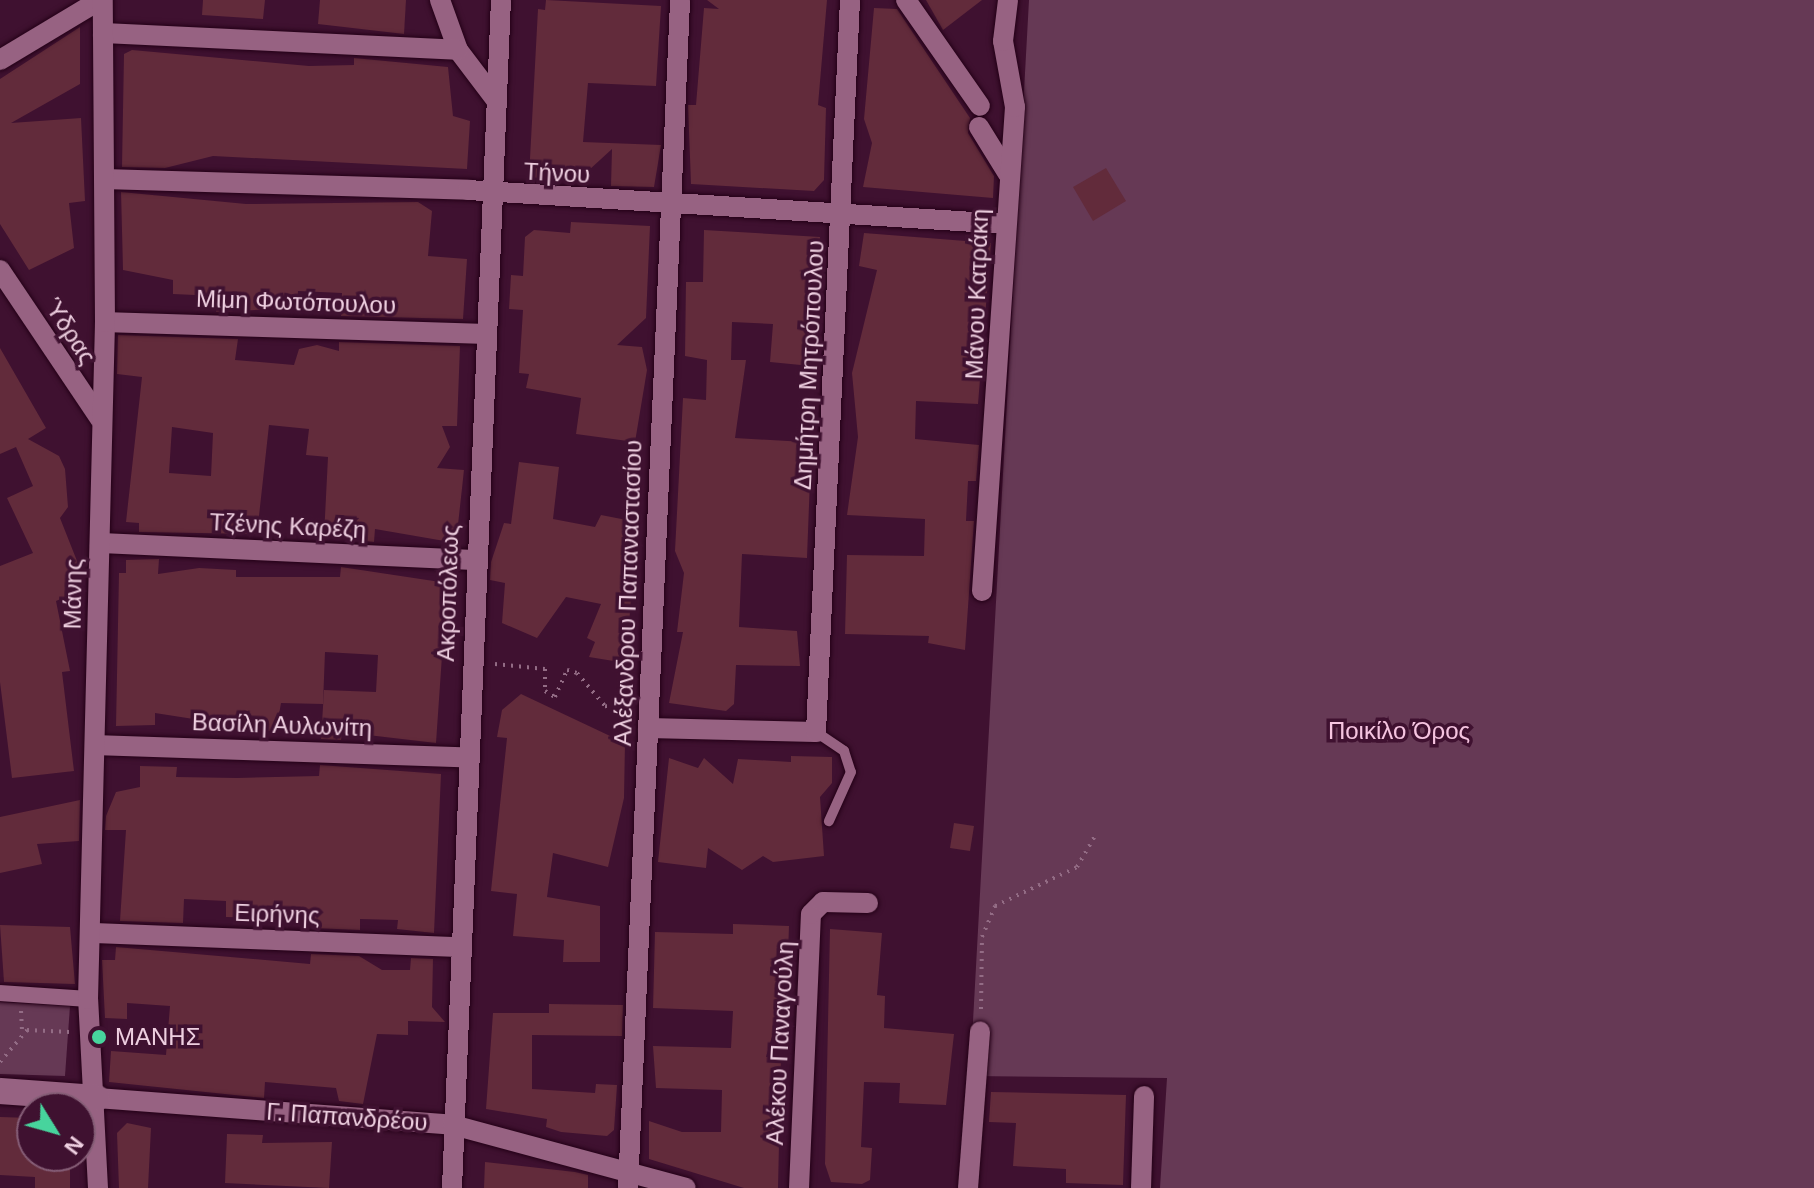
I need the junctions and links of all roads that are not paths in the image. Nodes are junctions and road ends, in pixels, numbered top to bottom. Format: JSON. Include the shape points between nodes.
{"nodes":[{"id":1,"x":101,"y":0,"type":"edge"},
{"id":2,"x":440,"y":0,"type":"edge"},
{"id":3,"x":501,"y":0,"type":"edge"},
{"id":4,"x":680,"y":0,"type":"edge"},
{"id":5,"x":850,"y":0,"type":"edge"},
{"id":6,"x":906,"y":0,"type":"edge"},
{"id":7,"x":1008,"y":0,"type":"edge"},
{"id":8,"x":103,"y":33,"type":"junction"},
{"id":9,"x":458,"y":50,"type":"junction"},
{"id":10,"x":0,"y":60,"type":"edge"},
{"id":11,"x":496,"y":100,"type":"junction"},
{"id":12,"x":980,"y":106,"type":"dead end"},
{"id":13,"x":979,"y":127,"type":"dead end"},
{"id":14,"x":1008,"y":174,"type":"junction"},
{"id":15,"x":105,"y":179,"type":"junction"},
{"id":16,"x":491,"y":192,"type":"junction"},
{"id":17,"x":671,"y":204,"type":"junction"},
{"id":18,"x":843,"y":214,"type":"junction"},
{"id":19,"x":1005,"y":224,"type":"junction"},
{"id":20,"x":0,"y":270,"type":"edge"},
{"id":21,"x":7,"y":297,"type":"edge"},
{"id":22,"x":105,"y":322,"type":"junction"},
{"id":23,"x":485,"y":334,"type":"junction"},
{"id":24,"x":100,"y":419,"type":"junction"},
{"id":25,"x":100,"y":543,"type":"junction"},
{"id":26,"x":475,"y":560,"type":"junction"},
{"id":27,"x":982,"y":591,"type":"dead end"},
{"id":28,"x":649,"y":723,"type":"junction"},
{"id":29,"x":816,"y":732,"type":"junction"},
{"id":30,"x":96,"y":745,"type":"junction"},
{"id":31,"x":467,"y":757,"type":"junction"},
{"id":32,"x":829,"y":821,"type":"dead end"},
{"id":33,"x":868,"y":903,"type":"dead end"},
{"id":34,"x":91,"y":933,"type":"junction"},
{"id":35,"x":462,"y":947,"type":"junction"},
{"id":36,"x":0,"y":993,"type":"edge"},
{"id":37,"x":88,"y":999,"type":"junction"},
{"id":38,"x":980,"y":1031,"type":"road end"},
{"id":39,"x":0,"y":1091,"type":"edge"},
{"id":40,"x":1144,"y":1096,"type":"dead end"},
{"id":41,"x":97,"y":1098,"type":"junction"},
{"id":42,"x":453,"y":1125,"type":"junction"},
{"id":43,"x":628,"y":1178,"type":"edge"},
{"id":44,"x":98,"y":1188,"type":"edge"},
{"id":45,"x":452,"y":1188,"type":"edge"},
{"id":46,"x":686,"y":1188,"type":"edge"},
{"id":47,"x":799,"y":1188,"type":"edge"},
{"id":48,"x":968,"y":1188,"type":"edge"},
{"id":49,"x":1141,"y":1188,"type":"edge"}],
"edges":[{"from":1,"to":8,"type":"street","name":"Μάνης"},
{"from":1,"to":10,"type":"street"},
{"from":2,"to":9,"type":"street"},
{"from":3,"to":11,"type":"street","name":"Ακροπόλεως"},
{"from":4,"to":17,"type":"street","name":"Αλέξανδρου Παπαναστασίου"},
{"from":5,"to":18,"type":"street","name":"Δημήτρη Μητρόπουλου"},
{"from":6,"to":12,"type":"street"},
{"from":7,"to":14,"type":"street","name":"Μάνου Κατράκη","via":[[1003,41],[1015,107]]},
{"from":8,"to":9,"type":"street"},
{"from":8,"to":15,"type":"street","name":"Μάνης"},
{"from":9,"to":11,"type":"street"},
{"from":11,"to":16,"type":"street","name":"Ακροπόλεως"},
{"from":13,"to":14,"type":"street"},
{"from":14,"to":19,"type":"street","name":"Μάνου Κατράκη"},
{"from":15,"to":16,"type":"street","name":"Τήνου"},
{"from":15,"to":22,"type":"street","name":"Μάνης"},
{"from":16,"to":17,"type":"street","name":"Τήνου"},
{"from":16,"to":23,"type":"street","name":"Ακροπόλεως"},
{"from":17,"to":18,"type":"street","name":"Τήνου"},
{"from":17,"to":28,"type":"street","name":"Αλέξανδρου Παπαναστασίου"},
{"from":18,"to":19,"type":"street","name":"Τήνου"},
{"from":18,"to":29,"type":"street","name":"Δημήτρη Μητρόπουλου"},
{"from":19,"to":27,"type":"street","name":"Μάνου Κατράκη"},
{"from":20,"to":21,"type":"street","name":"Ύδρας"},
{"from":21,"to":24,"type":"street","name":"Ύδρας"},
{"from":22,"to":23,"type":"street","name":"Μίμη Φωτόπουλου"},
{"from":22,"to":24,"type":"street","name":"Μάνης"},
{"from":23,"to":26,"type":"street","name":"Ακροπόλεως"},
{"from":24,"to":25,"type":"street","name":"Μάνης"},
{"from":25,"to":26,"type":"street","name":"Τζένης Καρέζη"},
{"from":25,"to":30,"type":"street","name":"Μάνης"},
{"from":26,"to":31,"type":"street","name":"Ακροπόλεως"},
{"from":28,"to":29,"type":"street"},
{"from":28,"to":43,"type":"street","name":"Αλέξανδρου Παπαναστασίου"},
{"from":29,"to":32,"type":"lane","via":[[844,751],[851,772]]},
{"from":30,"to":31,"type":"street","name":"Βασίλη Αυλωνίτη"},
{"from":30,"to":34,"type":"street","name":"Μάνης"},
{"from":31,"to":35,"type":"street","name":"Ακροπόλεως"},
{"from":33,"to":47,"type":"street","name":"Αλέκου Παναγούλη","via":[[823,902],[811,914]]},
{"from":34,"to":35,"type":"street","name":"Ειρήνης"},
{"from":34,"to":37,"type":"street","name":"Μάνης"},
{"from":35,"to":42,"type":"street","name":"Ακροπόλεως"},
{"from":36,"to":37,"type":"street"},
{"from":37,"to":41,"type":"street","name":"Μάνης"},
{"from":38,"to":48,"type":"street"},
{"from":39,"to":41,"type":"street","name":"Γ. Παπανδρέου"},
{"from":40,"to":49,"type":"street"},
{"from":41,"to":42,"type":"street","name":"Γ. Παπανδρέου"},
{"from":41,"to":44,"type":"street","name":"Μάνης"},
{"from":42,"to":43,"type":"street","name":"Γ. Παπανδρέου"},
{"from":42,"to":45,"type":"street","name":"Ακροπόλεως"},
{"from":43,"to":46,"type":"street","name":"Γ. Παπανδρέου"}]}
